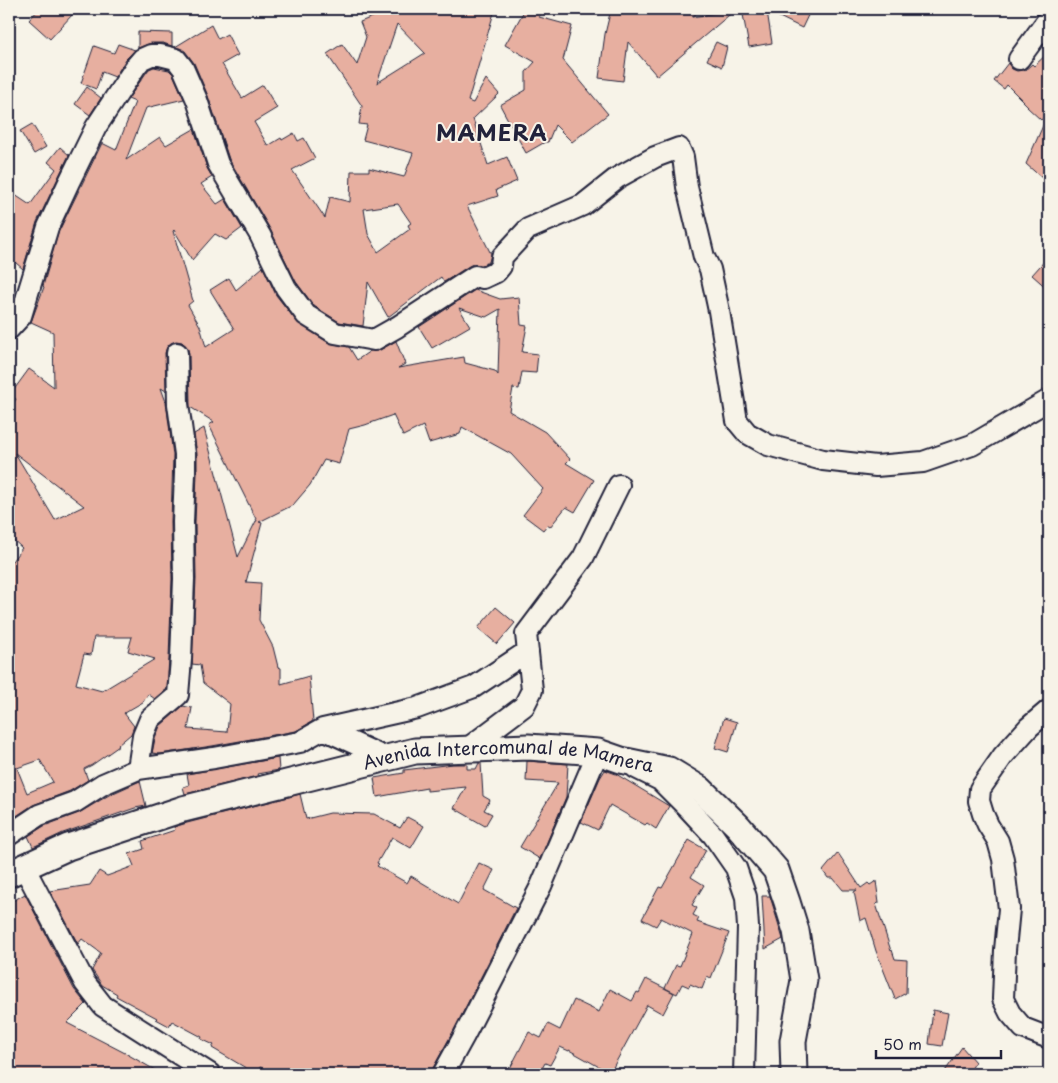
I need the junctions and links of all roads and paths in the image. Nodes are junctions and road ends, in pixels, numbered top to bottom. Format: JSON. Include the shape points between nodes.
{"nodes":[{"id":1,"x":1049,"y":18,"type":"edge"},
{"id":2,"x":1019,"y":59,"type":"dead end"},
{"id":3,"x":9,"y":329,"type":"edge"},
{"id":4,"x":177,"y":353,"type":"dead end"},
{"id":5,"x":1049,"y":400,"type":"edge"},
{"id":6,"x":618,"y":485,"type":"dead end"},
{"id":7,"x":528,"y":650,"type":"junction"},
{"id":8,"x":1049,"y":710,"type":"edge"},
{"id":9,"x":323,"y":729,"type":"junction"},
{"id":10,"x":468,"y":748,"type":"junction"},
{"id":11,"x":598,"y":752,"type":"junction"},
{"id":12,"x":386,"y":758,"type":"junction"},
{"id":13,"x":621,"y":760,"type":"junction"},
{"id":14,"x":138,"y":769,"type":"junction"},
{"id":15,"x":9,"y":835,"type":"edge"},
{"id":16,"x":17,"y":870,"type":"edge"},
{"id":17,"x":1049,"y":1038,"type":"edge"},
{"id":18,"x":210,"y":1074,"type":"edge"},
{"id":19,"x":443,"y":1074,"type":"edge"},
{"id":20,"x":744,"y":1074,"type":"edge"},
{"id":21,"x":794,"y":1074,"type":"edge"}],
"edges":[{"from":1,"to":2,"type":"street"},
{"from":3,"to":5,"type":"street","via":[[21,316],[48,227],[96,127],[142,59],[160,55],[176,59],[183,68],[218,164],[260,235],[286,288],[306,315],[335,333],[374,340],[475,276],[483,278],[496,272],[502,257],[528,229],[583,205],[617,178],[679,148],[704,257],[716,294],[737,421],[747,433],[768,445],[823,460],[876,466],[923,462],[972,445]]},
{"from":4,"to":14,"type":"street","via":[[178,404],[185,454],[184,588],[178,695],[150,719],[143,736]]},
{"from":6,"to":7,"type":"street","via":[[584,558],[526,634]]},
{"from":7,"to":9,"type":"street","via":[[474,687],[417,708]]},
{"from":7,"to":10,"type":"street","via":[[532,690],[524,706]]},
{"from":8,"to":17,"type":"street","via":[[1003,756],[980,789],[983,814],[998,841],[1003,859],[1007,888],[1009,909],[1003,999],[1022,1028]]},
{"from":9,"to":12,"type":"street"},
{"from":9,"to":14,"type":"street","via":[[300,742]]},
{"from":10,"to":11,"type":"street","name":"Avenida Intercomunal de Mamera","via":[[528,747]]},
{"from":10,"to":12,"type":"street","name":"Avenida Intercomunal de Mamera","via":[[415,751]]},
{"from":11,"to":13,"type":"street","name":"Avenida Intercomunal de Mamera"},
{"from":11,"to":19,"type":"street","via":[[541,886]]},
{"from":12,"to":16,"type":"street","name":"Avenida Intercomunal de Mamera","via":[[184,809],[68,846]]},
{"from":13,"to":20,"type":"street","via":[[660,780],[713,835],[736,868],[746,897],[748,927]]},
{"from":13,"to":21,"type":"street","name":"Avenida Intercomunal de Mamera","via":[[669,770],[700,789],[776,870],[796,931],[804,980],[793,1041]]},
{"from":14,"to":15,"type":"street","via":[[102,784],[76,802],[39,815]]},
{"from":16,"to":18,"type":"street","via":[[103,1006]]}]}
